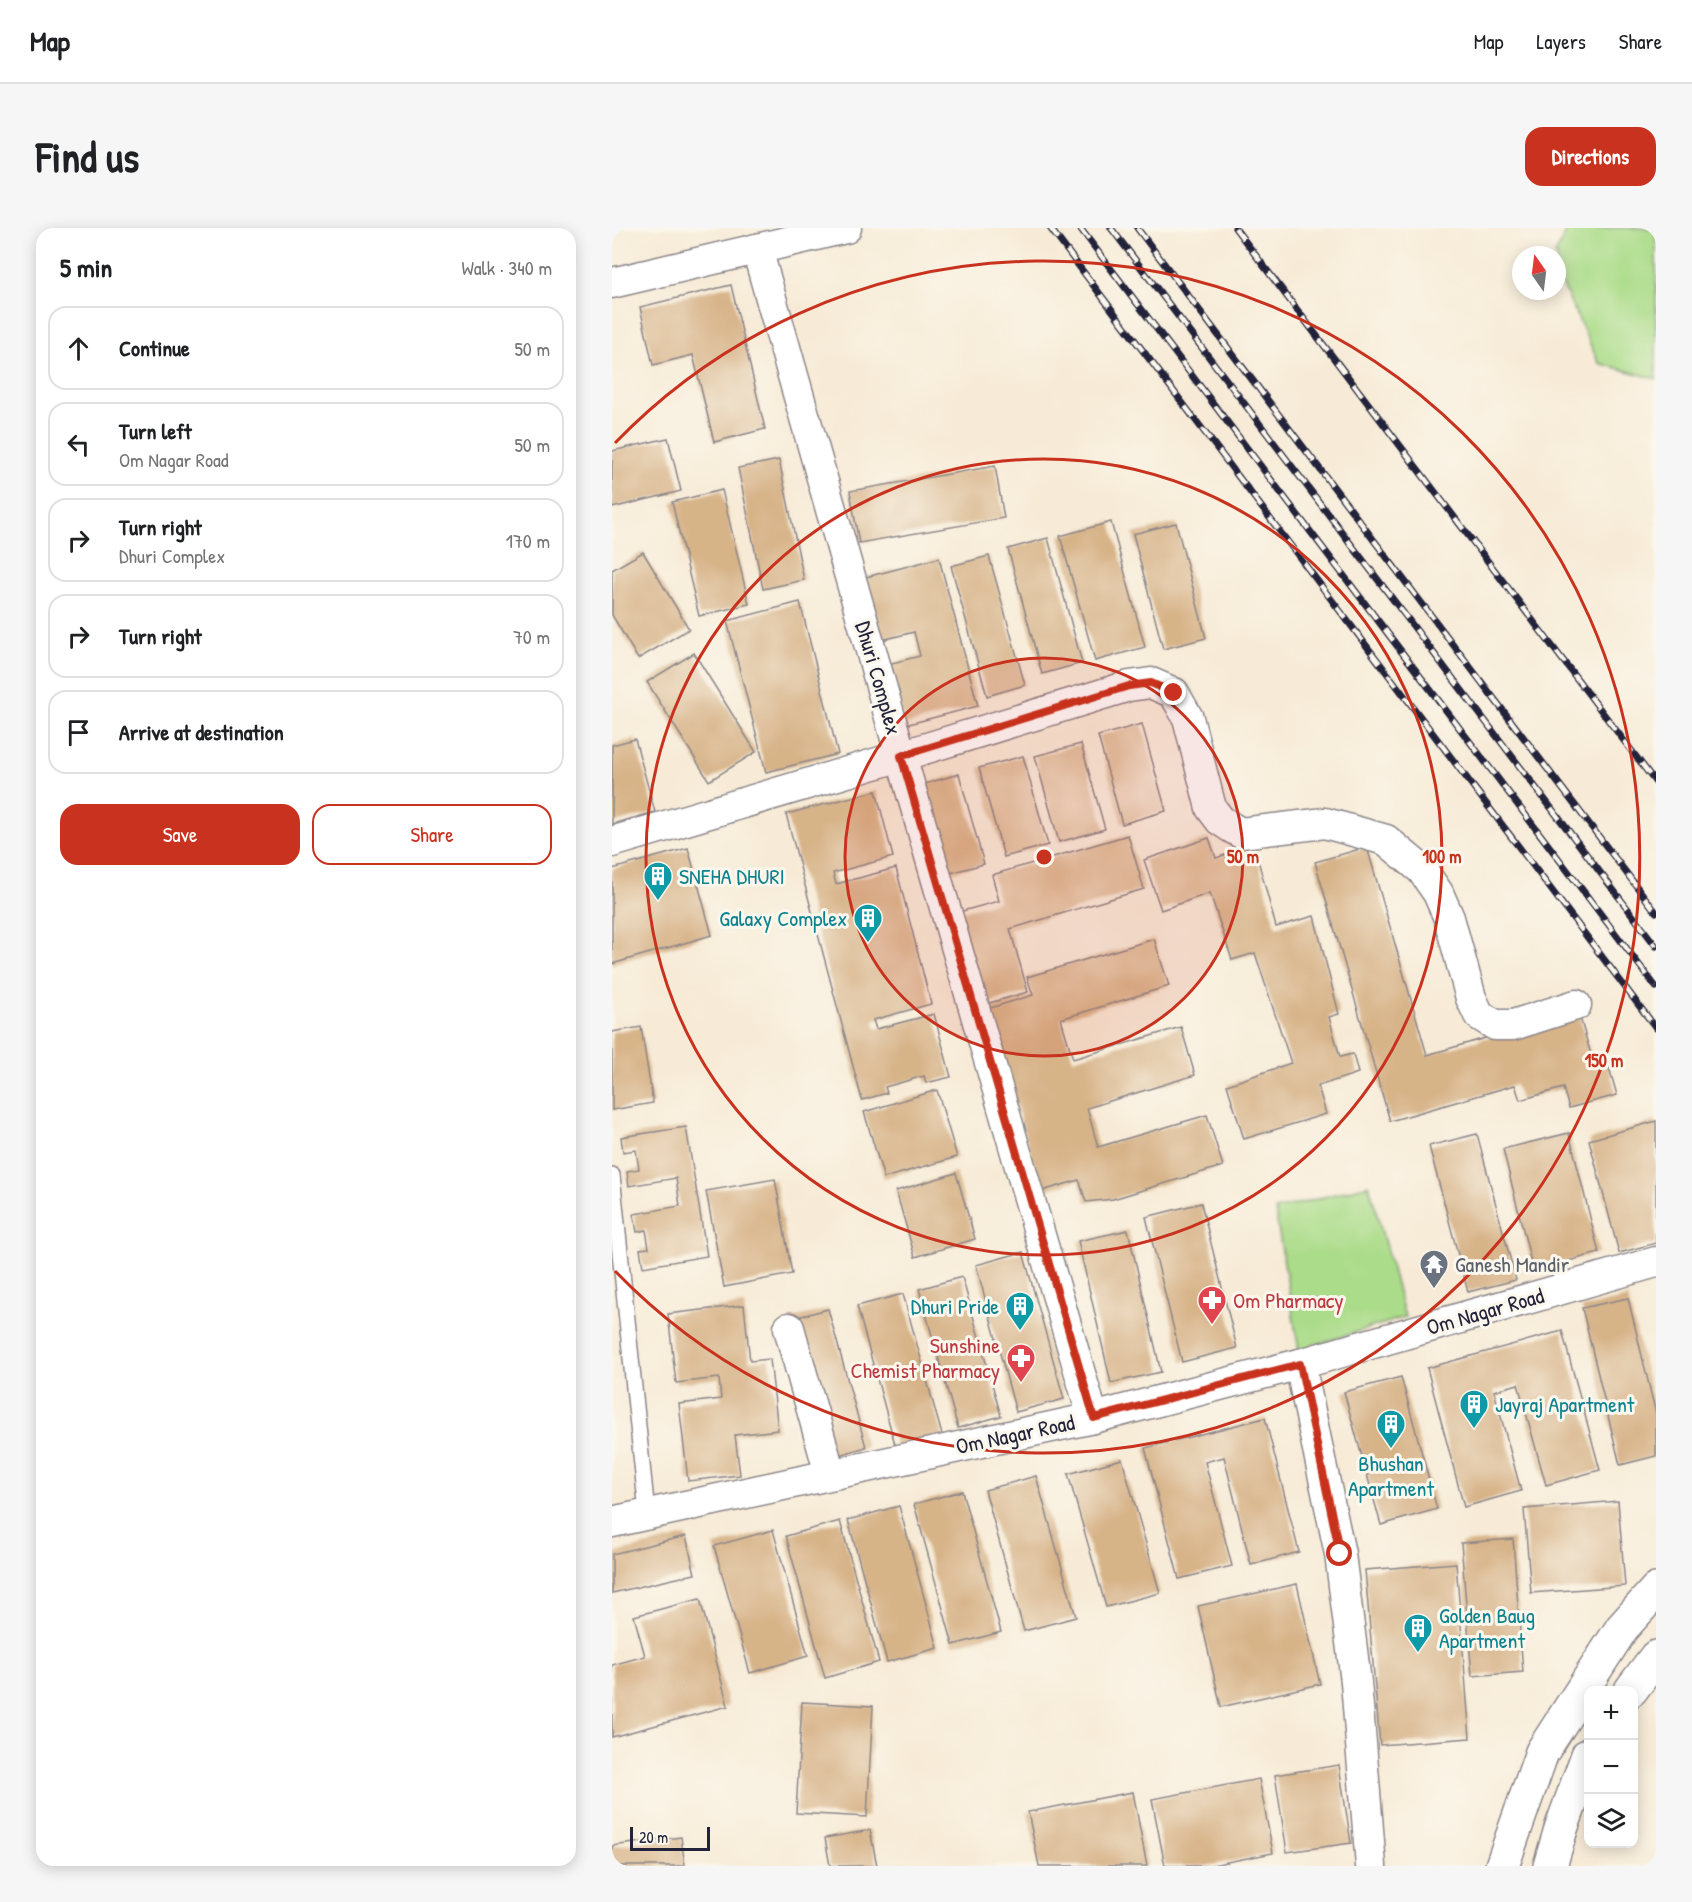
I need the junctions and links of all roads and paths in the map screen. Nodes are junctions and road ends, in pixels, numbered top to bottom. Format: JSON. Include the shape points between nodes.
{"nodes":[{"id":1,"x":846,"y":228,"type":"edge"},
{"id":2,"x":757,"y":249,"type":"junction"},
{"id":3,"x":612,"y":283,"type":"edge"},
{"id":4,"x":901,"y":756,"type":"junction"},
{"id":5,"x":612,"y":842,"type":"edge"},
{"id":6,"x":1576,"y":1005,"type":"dead end"},
{"id":7,"x":612,"y":1175,"type":"edge"},
{"id":8,"x":1656,"y":1262,"type":"edge"},
{"id":9,"x":789,"y":1328,"type":"dead end"},
{"id":10,"x":1300,"y":1364,"type":"junction"},
{"id":11,"x":1094,"y":1418,"type":"junction"},
{"id":12,"x":830,"y":1474,"type":"junction"},
{"id":13,"x":647,"y":1514,"type":"junction"},
{"id":14,"x":612,"y":1522,"type":"edge"},
{"id":15,"x":1656,"y":1590,"type":"edge"},
{"id":16,"x":1656,"y":1657,"type":"edge"},
{"id":17,"x":1634,"y":1686,"type":"edge"},
{"id":18,"x":1584,"y":1766,"type":"edge"},
{"id":19,"x":1369,"y":1866,"type":"edge"},
{"id":20,"x":1502,"y":1866,"type":"edge"},
{"id":21,"x":1550,"y":1866,"type":"edge"}],
"edges":[{"from":1,"to":2,"type":"street"},
{"from":2,"to":3,"type":"street"},
{"from":2,"to":4,"type":"street","name":"Dhuri Complex"},
{"from":4,"to":5,"type":"street"},
{"from":4,"to":6,"type":"street","via":[[1129,686],[1151,683],[1174,693],[1188,718],[1211,808],[1220,820],[1241,833],[1325,823],[1386,840],[1422,870],[1438,893],[1479,1015],[1495,1025],[1512,1024]]},
{"from":4,"to":11,"type":"street","name":"Dhuri Complex"},
{"from":7,"to":13,"type":"lane"},
{"from":8,"to":10,"type":"street","name":"Om Nagar Road"},
{"from":9,"to":12,"type":"street"},
{"from":10,"to":11,"type":"street","name":"Om Nagar Road"},
{"from":10,"to":19,"type":"street","via":[[1340,1554],[1356,1682]]},
{"from":11,"to":12,"type":"street","name":"Om Nagar Road"},
{"from":12,"to":13,"type":"street","name":"Om Nagar Road"},
{"from":13,"to":14,"type":"street","name":"Om Nagar Road"},
{"from":15,"to":20,"type":"main road","via":[[1622,1628],[1542,1752]]},
{"from":16,"to":17,"type":"main road"},
{"from":18,"to":21,"type":"main road"}]}
